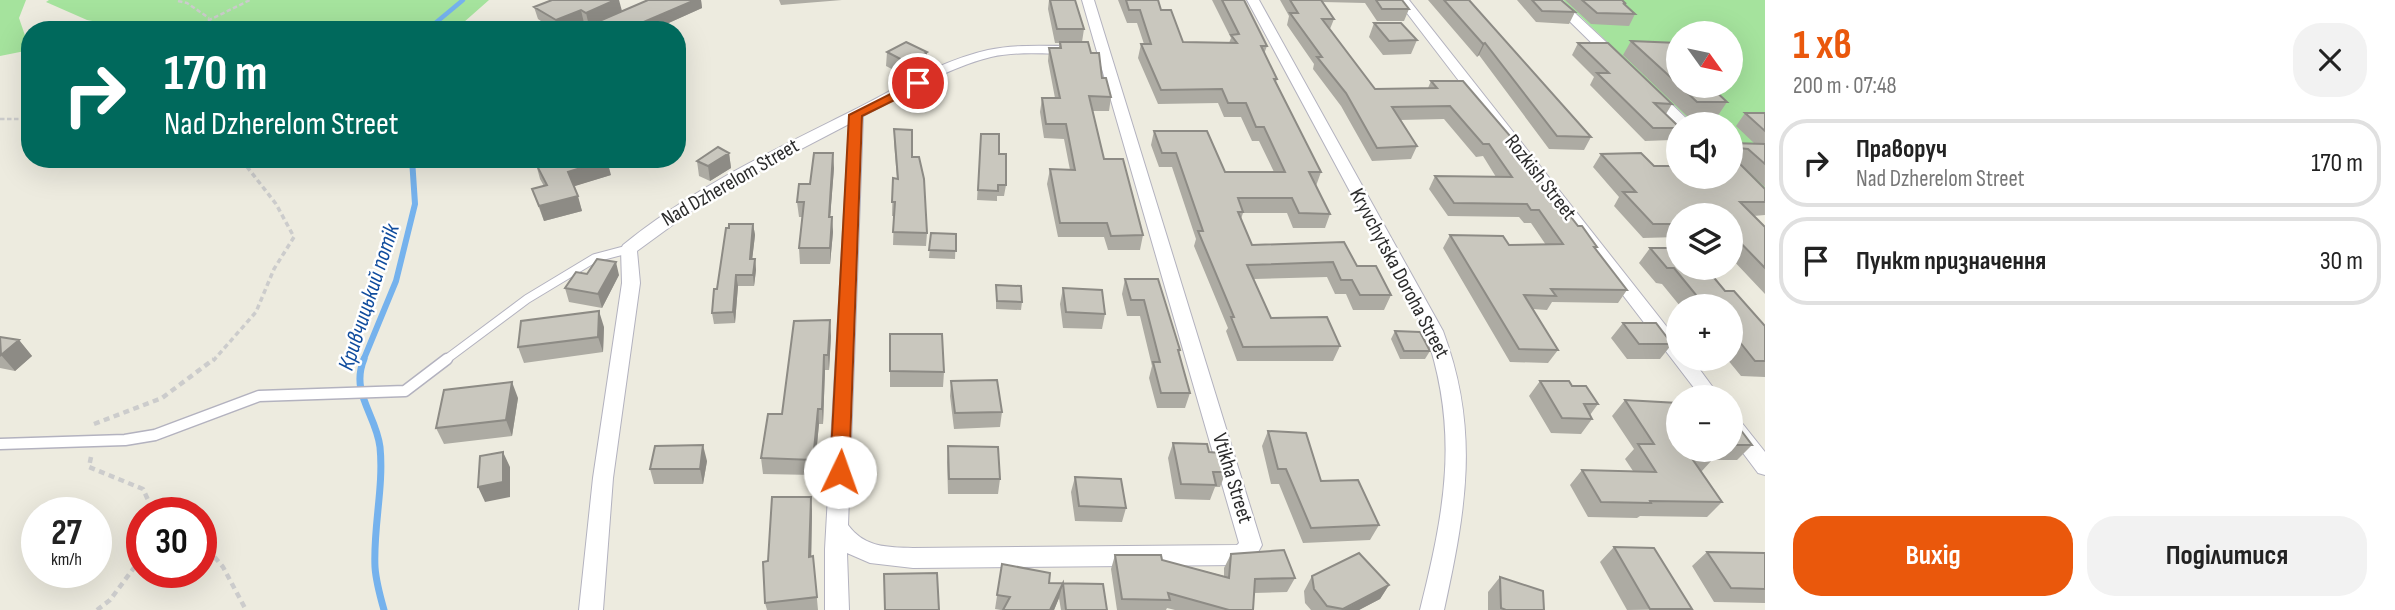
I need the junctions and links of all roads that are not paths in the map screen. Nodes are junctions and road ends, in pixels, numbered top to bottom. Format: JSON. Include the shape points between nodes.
{"nodes":[{"id":1,"x":662,"y":0,"type":"edge"},
{"id":2,"x":1088,"y":0,"type":"edge"},
{"id":3,"x":1253,"y":0,"type":"edge"},
{"id":4,"x":1403,"y":0,"type":"edge"},
{"id":5,"x":1554,"y":0,"type":"edge"},
{"id":6,"x":618,"y":1,"type":"edge"},
{"id":7,"x":637,"y":11,"type":"junction"},
{"id":8,"x":613,"y":21,"type":"edge"},
{"id":9,"x":1101,"y":49,"type":"junction"},
{"id":10,"x":1625,"y":67,"type":"edge"},
{"id":11,"x":1645,"y":86,"type":"edge"},
{"id":12,"x":1672,"y":112,"type":"edge"},
{"id":13,"x":856,"y":115,"type":"junction"},
{"id":14,"x":629,"y":248,"type":"junction"},
{"id":15,"x":1666,"y":339,"type":"edge"},
{"id":16,"x":1691,"y":371,"type":"edge"},
{"id":17,"x":1702,"y":385,"type":"edge"},
{"id":18,"x":1743,"y":439,"type":"edge"},
{"id":19,"x":0,"y":444,"type":"edge"},
{"id":20,"x":1765,"y":467,"type":"edge"},
{"id":21,"x":837,"y":527,"type":"junction"},
{"id":22,"x":591,"y":610,"type":"edge"},
{"id":23,"x":837,"y":610,"type":"edge"},
{"id":24,"x":1432,"y":610,"type":"edge"}],
"edges":[{"from":1,"to":7,"type":"street"},
{"from":2,"to":9,"type":"street","name":"Vtikha Street"},
{"from":3,"to":24,"type":"street","name":"Kryvchytska Doroha Street","via":[[1447,360],[1454,386],[1457,465],[1451,525]]},
{"from":4,"to":15,"type":"street","name":"Rozkish Street"},
{"from":5,"to":10,"type":"street"},
{"from":6,"to":7,"type":"street"},
{"from":7,"to":8,"type":"street"},
{"from":9,"to":13,"type":"street","name":"Nad Dzherelom Street","via":[[1007,50],[978,56]]},
{"from":9,"to":21,"type":"street","name":"Vtikha Street","via":[[1251,545],[1238,555],[913,558],[864,553],[851,546]]},
{"from":11,"to":12,"type":"street"},
{"from":13,"to":14,"type":"street","name":"Nad Dzherelom Street","via":[[680,207]]},
{"from":13,"to":21,"type":"street"},
{"from":14,"to":19,"type":"lane","via":[[595,258],[527,299],[405,391],[259,396],[155,435]]},
{"from":14,"to":22,"type":"street","via":[[631,284],[603,478]]},
{"from":16,"to":17,"type":"street"},
{"from":18,"to":20,"type":"street"},
{"from":21,"to":23,"type":"street"}]}
